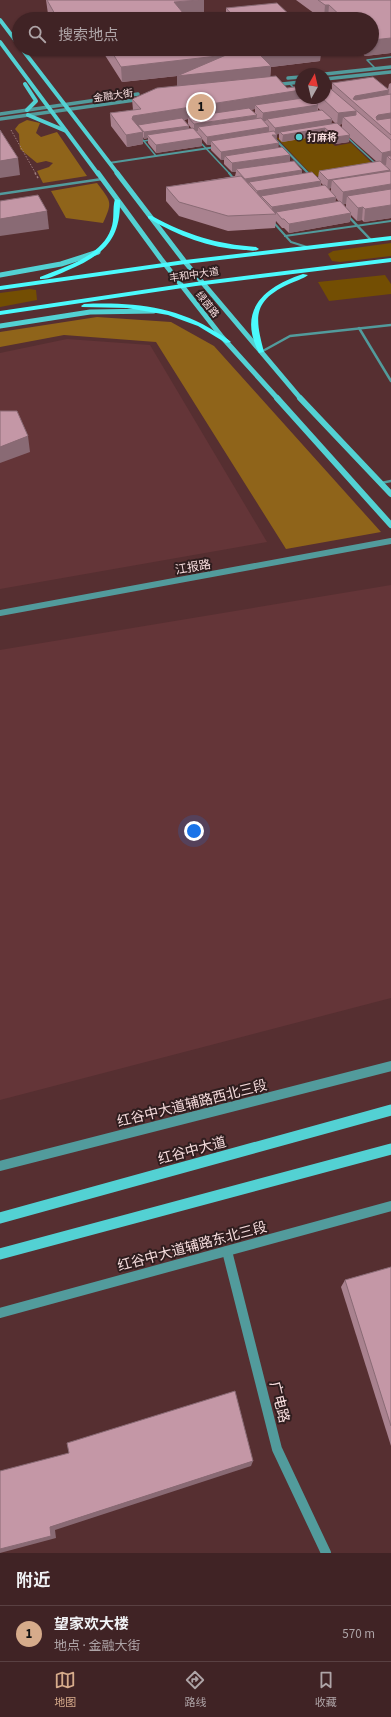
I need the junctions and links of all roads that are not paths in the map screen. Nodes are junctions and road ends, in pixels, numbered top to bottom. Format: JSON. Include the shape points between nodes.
{"nodes":[{"id":1,"x":0,"y":20,"type":"edge"},
{"id":2,"x":12,"y":36,"type":"edge"},
{"id":3,"x":0,"y":42,"type":"edge"},
{"id":4,"x":27,"y":56,"type":"edge"},
{"id":5,"x":391,"y":57,"type":"edge"},
{"id":6,"x":391,"y":67,"type":"edge"},
{"id":7,"x":376,"y":69,"type":"junction"},
{"id":8,"x":391,"y":72,"type":"edge"},
{"id":9,"x":331,"y":73,"type":"edge"},
{"id":10,"x":295,"y":77,"type":"edge"},
{"id":11,"x":26,"y":78,"type":"junction"},
{"id":12,"x":285,"y":78,"type":"dead end"},
{"id":13,"x":331,"y":79,"type":"edge"},
{"id":14,"x":295,"y":82,"type":"edge"},
{"id":15,"x":288,"y":83,"type":"junction"},
{"id":16,"x":265,"y":86,"type":"edge"},
{"id":17,"x":295,"y":89,"type":"edge"},
{"id":18,"x":145,"y":94,"type":"edge"},
{"id":19,"x":147,"y":98,"type":"edge"},
{"id":20,"x":64,"y":104,"type":"junction"},
{"id":21,"x":50,"y":109,"type":"junction"},
{"id":22,"x":68,"y":109,"type":"junction"},
{"id":23,"x":27,"y":110,"type":"junction"},
{"id":24,"x":0,"y":114,"type":"edge"},
{"id":25,"x":28,"y":115,"type":"junction"},
{"id":26,"x":0,"y":119,"type":"edge"},
{"id":27,"x":67,"y":132,"type":"junction"},
{"id":28,"x":342,"y":133,"type":"edge"},
{"id":29,"x":139,"y":136,"type":"edge"},
{"id":30,"x":282,"y":136,"type":"edge"},
{"id":31,"x":197,"y":139,"type":"edge"},
{"id":32,"x":151,"y":140,"type":"edge"},
{"id":33,"x":144,"y":141,"type":"junction"},
{"id":34,"x":221,"y":146,"type":"edge"},
{"id":35,"x":206,"y":148,"type":"junction"},
{"id":36,"x":288,"y":152,"type":"junction"},
{"id":37,"x":280,"y":154,"type":"edge"},
{"id":38,"x":156,"y":156,"type":"junction"},
{"id":39,"x":227,"y":162,"type":"edge"},
{"id":40,"x":219,"y":163,"type":"junction"},
{"id":41,"x":109,"y":164,"type":"junction"},
{"id":42,"x":380,"y":168,"type":"edge"},
{"id":43,"x":238,"y":174,"type":"edge"},
{"id":44,"x":230,"y":175,"type":"junction"},
{"id":45,"x":312,"y":178,"type":"joint"},
{"id":46,"x":102,"y":179,"type":"junction"},
{"id":47,"x":304,"y":179,"type":"edge"},
{"id":48,"x":235,"y":180,"type":"edge"},
{"id":49,"x":0,"y":194,"type":"edge"},
{"id":50,"x":118,"y":200,"type":"junction"},
{"id":51,"x":344,"y":212,"type":"edge"},
{"id":52,"x":150,"y":217,"type":"junction"},
{"id":53,"x":270,"y":219,"type":"edge"},
{"id":54,"x":391,"y":221,"type":"edge"},
{"id":55,"x":357,"y":226,"type":"junction"},
{"id":56,"x":286,"y":236,"type":"junction"},
{"id":57,"x":391,"y":238,"type":"edge"},
{"id":58,"x":371,"y":240,"type":"junction"},
{"id":59,"x":308,"y":248,"type":"junction"},
{"id":60,"x":98,"y":252,"type":"junction"},
{"id":61,"x":391,"y":260,"type":"edge"},
{"id":62,"x":185,"y":262,"type":"junction"},
{"id":63,"x":166,"y":265,"type":"junction"},
{"id":64,"x":323,"y":268,"type":"junction"},
{"id":65,"x":0,"y":275,"type":"edge"},
{"id":66,"x":202,"y":283,"type":"junction"},
{"id":67,"x":22,"y":285,"type":"junction"},
{"id":68,"x":182,"y":286,"type":"junction"},
{"id":69,"x":0,"y":288,"type":"edge"},
{"id":70,"x":30,"y":308,"type":"junction"},
{"id":71,"x":160,"y":311,"type":"junction"},
{"id":72,"x":0,"y":313,"type":"edge"},
{"id":73,"x":391,"y":325,"type":"edge"},
{"id":74,"x":0,"y":326,"type":"edge"},
{"id":75,"x":359,"y":328,"type":"junction"},
{"id":76,"x":228,"y":342,"type":"junction"},
{"id":77,"x":261,"y":352,"type":"junction"},
{"id":78,"x":391,"y":381,"type":"edge"},
{"id":79,"x":391,"y":481,"type":"edge"},
{"id":80,"x":381,"y":483,"type":"junction"},
{"id":81,"x":391,"y":494,"type":"edge"},
{"id":82,"x":391,"y":525,"type":"edge"},
{"id":83,"x":391,"y":541,"type":"edge"},
{"id":84,"x":0,"y":614,"type":"edge"},
{"id":85,"x":391,"y":1066,"type":"edge"},
{"id":86,"x":391,"y":1110,"type":"edge"},
{"id":87,"x":391,"y":1148,"type":"edge"},
{"id":88,"x":0,"y":1166,"type":"edge"},
{"id":89,"x":391,"y":1206,"type":"edge"},
{"id":90,"x":0,"y":1218,"type":"edge"},
{"id":91,"x":227,"y":1251,"type":"junction"},
{"id":92,"x":0,"y":1254,"type":"edge"},
{"id":93,"x":0,"y":1313,"type":"edge"},
{"id":94,"x":326,"y":1553,"type":"edge"}],
"edges":[{"from":1,"to":2,"type":"main road"},
{"from":3,"to":11,"type":"main road","name":"绿茵路"},
{"from":4,"to":20,"type":"main road","name":"绿茵路"},
{"from":5,"to":7,"type":"lane","via":[[366,60]]},
{"from":6,"to":7,"type":"street"},
{"from":7,"to":9,"type":"street"},
{"from":8,"to":13,"type":"street"},
{"from":10,"to":12,"type":"street"},
{"from":11,"to":21,"type":"main road","name":"绿茵路"},
{"from":11,"to":23,"type":"main road","via":[[25,83],[36,101]]},
{"from":14,"to":15,"type":"street"},
{"from":15,"to":16,"type":"street"},
{"from":15,"to":17,"type":"lane"},
{"from":18,"to":20,"type":"street","name":"金融大街"},
{"from":19,"to":22,"type":"street","name":"金融大街"},
{"from":20,"to":21,"type":"street","name":"金融大街"},
{"from":20,"to":22,"type":"main road","name":"绿茵路"},
{"from":21,"to":22,"type":"street","name":"金融大街"},
{"from":21,"to":23,"type":"street","name":"金融大街"},
{"from":21,"to":25,"type":"street","name":"金融大街"},
{"from":21,"to":27,"type":"main road","name":"绿茵路"},
{"from":22,"to":41,"type":"main road","name":"绿茵路"},
{"from":23,"to":24,"type":"street","name":"金融大街"},
{"from":25,"to":26,"type":"street","name":"金融大街"},
{"from":25,"to":27,"type":"main road"},
{"from":27,"to":46,"type":"main road","name":"绿茵路"},
{"from":28,"to":42,"type":"lane"},
{"from":29,"to":33,"type":"lane"},
{"from":30,"to":36,"type":"street","via":[[274,138]]},
{"from":31,"to":35,"type":"lane"},
{"from":32,"to":33,"type":"lane"},
{"from":33,"to":38,"type":"lane"},
{"from":34,"to":35,"type":"street"},
{"from":35,"to":38,"type":"street"},
{"from":35,"to":40,"type":"lane"},
{"from":36,"to":37,"type":"lane"},
{"from":36,"to":45,"type":"street"},
{"from":38,"to":41,"type":"street"},
{"from":39,"to":40,"type":"lane"},
{"from":40,"to":44,"type":"lane"},
{"from":41,"to":52,"type":"main road","name":"绿茵路"},
{"from":43,"to":44,"type":"lane"},
{"from":44,"to":48,"type":"lane"},
{"from":45,"to":47,"type":"lane"},
{"from":46,"to":49,"type":"street"},
{"from":46,"to":50,"type":"main road","name":"绿茵路"},
{"from":50,"to":60,"type":"main road","via":[[119,214],[116,225],[110,238]]},
{"from":50,"to":63,"type":"main road","name":"绿茵路"},
{"from":51,"to":55,"type":"street"},
{"from":52,"to":59,"type":"main road","via":[[186,236],[226,247]]},
{"from":52,"to":62,"type":"main road","name":"绿茵路"},
{"from":53,"to":56,"type":"lane"},
{"from":54,"to":55,"type":"lane"},
{"from":55,"to":56,"type":"lane"},
{"from":55,"to":58,"type":"street"},
{"from":56,"to":59,"type":"lane","via":[[291,242]]},
{"from":57,"to":58,"type":"main road","name":"丰和中大道"},
{"from":58,"to":59,"type":"main road","name":"丰和中大道"},
{"from":59,"to":62,"type":"main road","name":"丰和中大道"},
{"from":60,"to":65,"type":"main road","via":[[62,264]]},
{"from":60,"to":67,"type":"main road","via":[[80,263]]},
{"from":61,"to":64,"type":"main road","name":"丰和中大道"},
{"from":62,"to":63,"type":"main road","name":"丰和中大道"},
{"from":62,"to":66,"type":"main road","name":"绿茵路"},
{"from":63,"to":67,"type":"main road","name":"丰和中大道"},
{"from":63,"to":68,"type":"main road","name":"绿茵路"},
{"from":64,"to":66,"type":"main road","name":"丰和中大道"},
{"from":64,"to":77,"type":"main road","via":[[284,282],[267,293],[257,307],[254,325]]},
{"from":66,"to":68,"type":"main road","name":"丰和中大道"},
{"from":66,"to":77,"type":"main road","name":"绿茵路"},
{"from":67,"to":69,"type":"main road","name":"丰和中大道"},
{"from":68,"to":70,"type":"main road","name":"丰和中大道"},
{"from":68,"to":76,"type":"main road","name":"绿茵路"},
{"from":70,"to":71,"type":"main road","via":[[102,305],[144,307]]},
{"from":70,"to":72,"type":"main road","name":"丰和中大道"},
{"from":71,"to":74,"type":"main road","via":[[90,312]]},
{"from":71,"to":76,"type":"main road","via":[[198,323]]},
{"from":73,"to":75,"type":"street"},
{"from":75,"to":77,"type":"street","via":[[290,336]]},
{"from":75,"to":78,"type":"street"},
{"from":76,"to":82,"type":"main road","name":"绿茵路"},
{"from":77,"to":80,"type":"main road","name":"绿茵路","via":[[294,392]]},
{"from":79,"to":80,"type":"lane"},
{"from":80,"to":81,"type":"main road","name":"绿茵路"},
{"from":83,"to":84,"type":"street","name":"江报路"},
{"from":85,"to":88,"type":"street","name":"红谷中大道辅路西北三段"},
{"from":86,"to":90,"type":"main road","name":"红谷中大道"},
{"from":87,"to":92,"type":"main road"},
{"from":89,"to":91,"type":"street","name":"红谷中大道辅路东北三段"},
{"from":91,"to":93,"type":"street","name":"红谷中大道辅路东北三段"},
{"from":91,"to":94,"type":"street","name":"广电路","via":[[277,1449]]}]}
